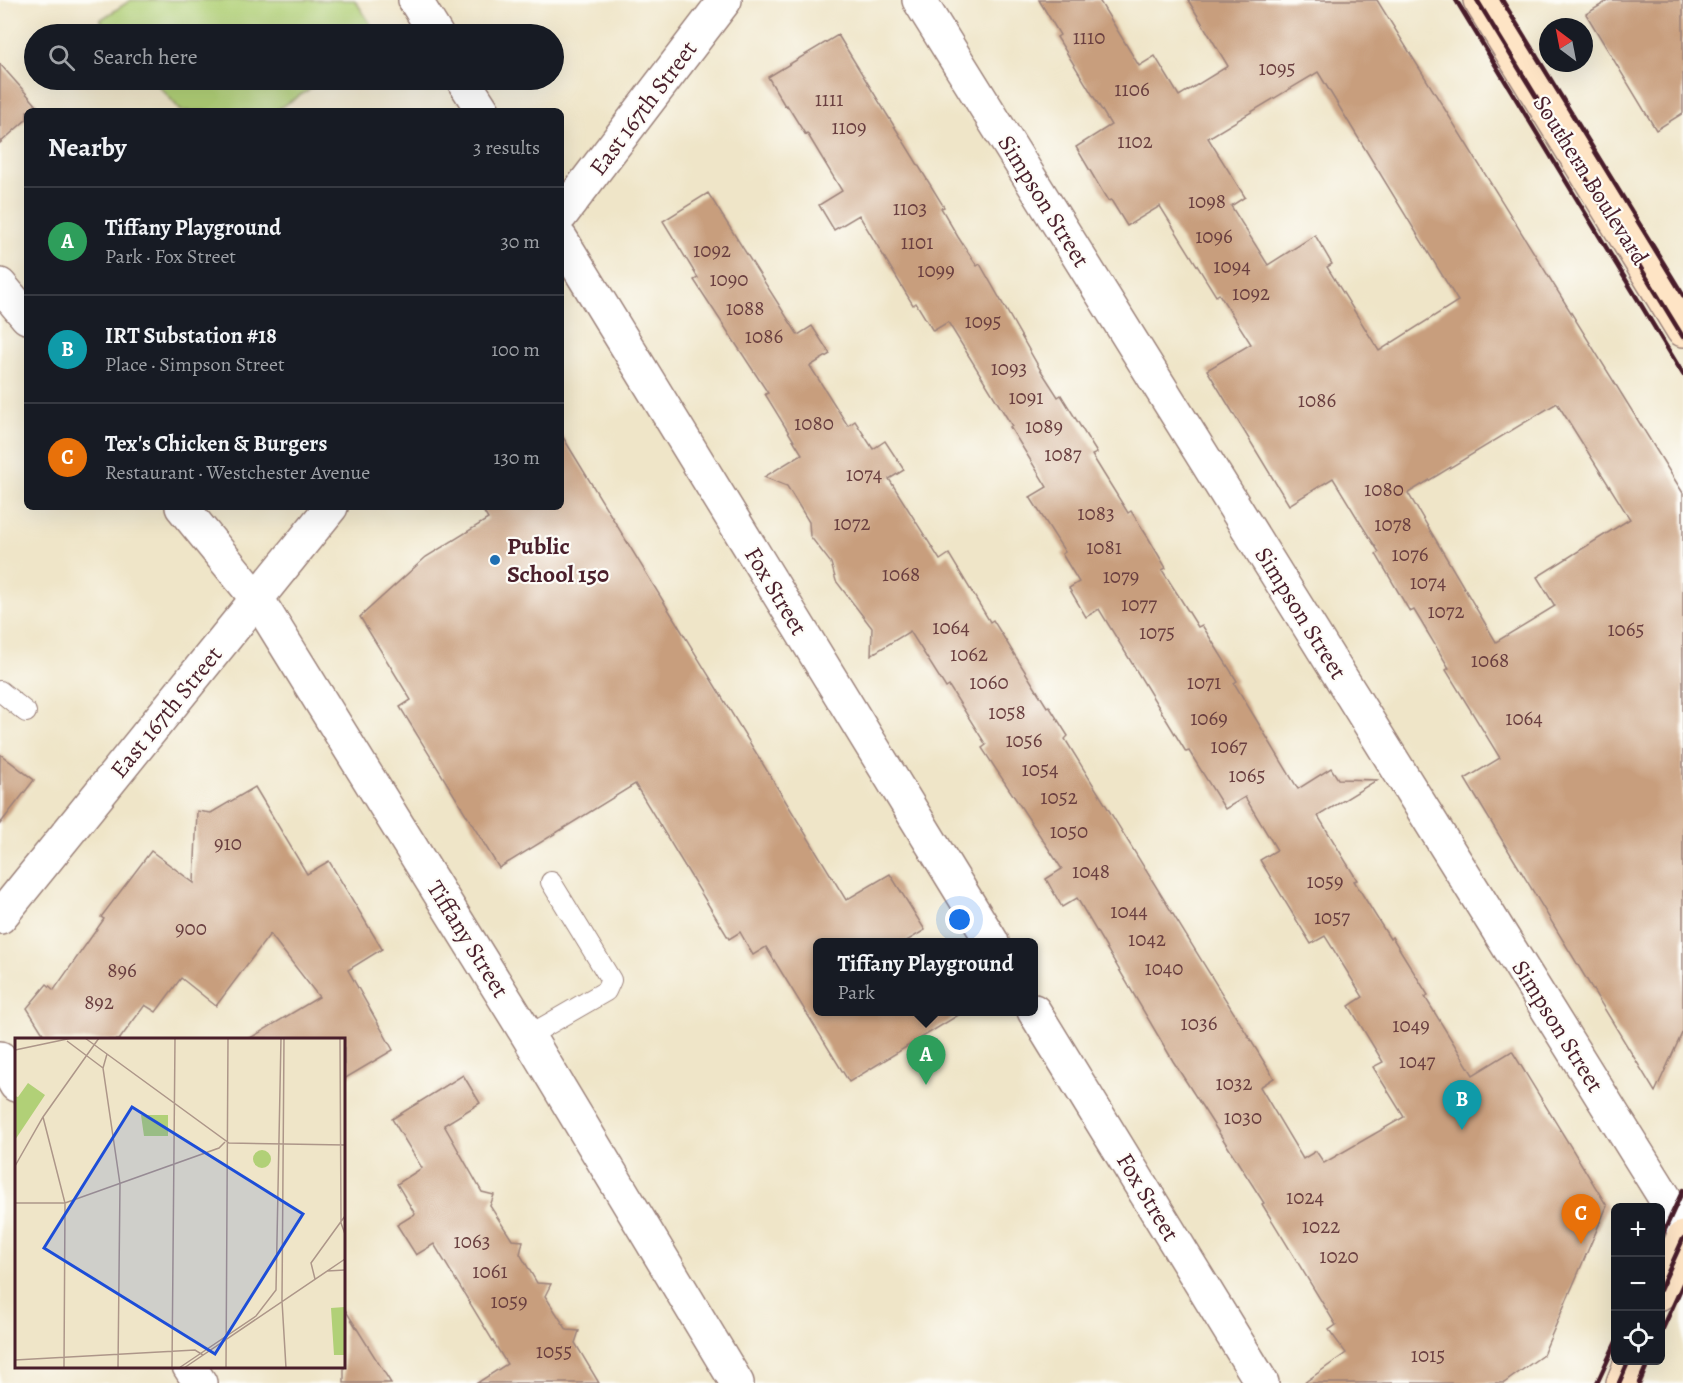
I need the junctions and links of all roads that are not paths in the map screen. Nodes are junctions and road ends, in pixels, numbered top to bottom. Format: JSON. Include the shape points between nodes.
{"nodes":[{"id":1,"x":415,"y":0,"type":"edge"},
{"id":2,"x":724,"y":0,"type":"edge"},
{"id":3,"x":919,"y":0,"type":"edge"},
{"id":4,"x":1480,"y":0,"type":"edge"},
{"id":5,"x":430,"y":24,"type":"edge"},
{"id":6,"x":470,"y":90,"type":"edge"},
{"id":7,"x":481,"y":108,"type":"edge"},
{"id":8,"x":564,"y":211,"type":"edge"},
{"id":9,"x":564,"y":244,"type":"edge"},
{"id":10,"x":0,"y":285,"type":"edge"},
{"id":11,"x":24,"y":313,"type":"edge"},
{"id":12,"x":1683,"y":330,"type":"edge"},
{"id":13,"x":184,"y":510,"type":"edge"},
{"id":14,"x":329,"y":510,"type":"edge"},
{"id":15,"x":258,"y":600,"type":"junction"},
{"id":16,"x":0,"y":691,"type":"edge"},
{"id":17,"x":26,"y":712,"type":"dead end"},
{"id":18,"x":551,"y":882,"type":"dead end"},
{"id":19,"x":0,"y":917,"type":"edge"},
{"id":20,"x":990,"y":938,"type":"edge"},
{"id":21,"x":1037,"y":1016,"type":"edge"},
{"id":22,"x":528,"y":1036,"type":"junction"},
{"id":23,"x":0,"y":1058,"type":"edge"},
{"id":24,"x":15,"y":1082,"type":"edge"},
{"id":25,"x":1683,"y":1227,"type":"edge"},
{"id":26,"x":1683,"y":1238,"type":"edge"},
{"id":27,"x":1665,"y":1281,"type":"edge"},
{"id":28,"x":1630,"y":1365,"type":"edge"},
{"id":29,"x":190,"y":1368,"type":"edge"},
{"id":30,"x":200,"y":1383,"type":"edge"},
{"id":31,"x":737,"y":1383,"type":"edge"},
{"id":32,"x":1262,"y":1383,"type":"edge"},
{"id":33,"x":1623,"y":1383,"type":"edge"}],
"edges":[{"from":1,"to":5,"type":"street"},
{"from":2,"to":8,"type":"street","name":"East 167th Street"},
{"from":3,"to":25,"type":"street","name":"Simpson Street"},
{"from":4,"to":12,"type":"main road","name":"Southern Boulevard"},
{"from":6,"to":7,"type":"street"},
{"from":9,"to":20,"type":"street","name":"Fox Street"},
{"from":10,"to":11,"type":"street"},
{"from":13,"to":15,"type":"street","name":"Tiffany Street"},
{"from":14,"to":15,"type":"street","name":"East 167th Street"},
{"from":15,"to":19,"type":"street","name":"East 167th Street"},
{"from":15,"to":22,"type":"street","name":"Tiffany Street"},
{"from":16,"to":17,"type":"lane"},
{"from":18,"to":22,"type":"lane","via":[[611,980],[606,991]]},
{"from":21,"to":32,"type":"street","name":"Fox Street"},
{"from":22,"to":31,"type":"street","name":"Tiffany Street"},
{"from":23,"to":24,"type":"street"},
{"from":26,"to":27,"type":"main road"},
{"from":28,"to":33,"type":"main road"},
{"from":29,"to":30,"type":"street"}]}
